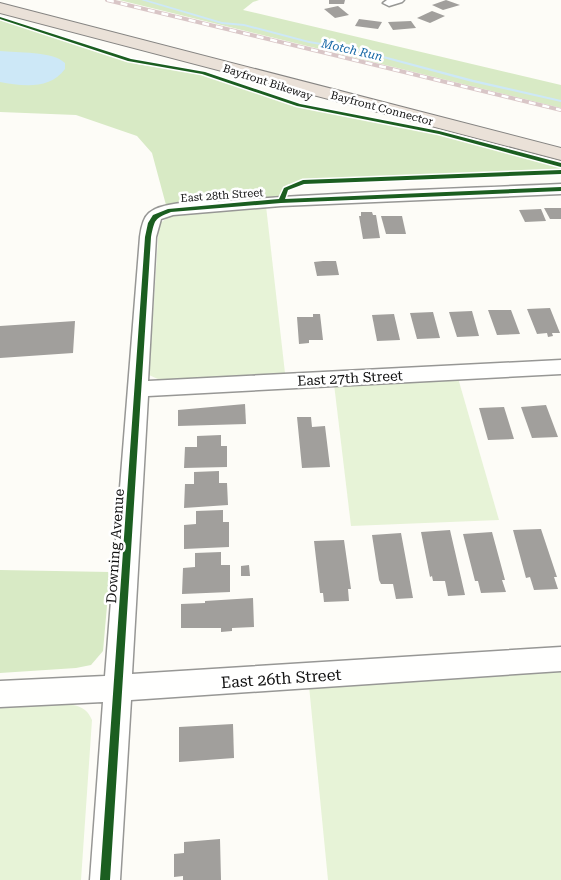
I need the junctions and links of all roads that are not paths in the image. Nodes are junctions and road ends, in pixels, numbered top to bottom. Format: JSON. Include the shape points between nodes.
{"nodes":[{"id":1,"x":11,"y":0,"type":"edge"},
{"id":2,"x":0,"y":8,"type":"edge"},
{"id":3,"x":561,"y":140,"type":"edge"},
{"id":4,"x":561,"y":154,"type":"edge"},
{"id":5,"x":561,"y":189,"type":"edge"},
{"id":6,"x":154,"y":216,"type":"joint"},
{"id":7,"x":561,"y":367,"type":"edge"},
{"id":8,"x":139,"y":389,"type":"junction"},
{"id":9,"x":561,"y":659,"type":"edge"},
{"id":10,"x":118,"y":688,"type":"junction"},
{"id":11,"x":0,"y":694,"type":"edge"},
{"id":12,"x":105,"y":880,"type":"edge"}],
"edges":[{"from":1,"to":3,"type":"highway","name":"Bayfront Connector"},
{"from":2,"to":4,"type":"highway","name":"Bayfront Connector"},
{"from":5,"to":6,"type":"street","name":"East 28th Street","via":[[281,201],[170,210]]},
{"from":6,"to":8,"type":"street","name":"Downing Avenue","via":[[148,237]]},
{"from":7,"to":8,"type":"street","name":"East 27th Street"},
{"from":8,"to":10,"type":"street","name":"Downing Avenue"},
{"from":9,"to":10,"type":"street","name":"East 26th Street"},
{"from":10,"to":11,"type":"street","name":"East 26th Street"},
{"from":10,"to":12,"type":"street","name":"Downing Avenue"}]}
